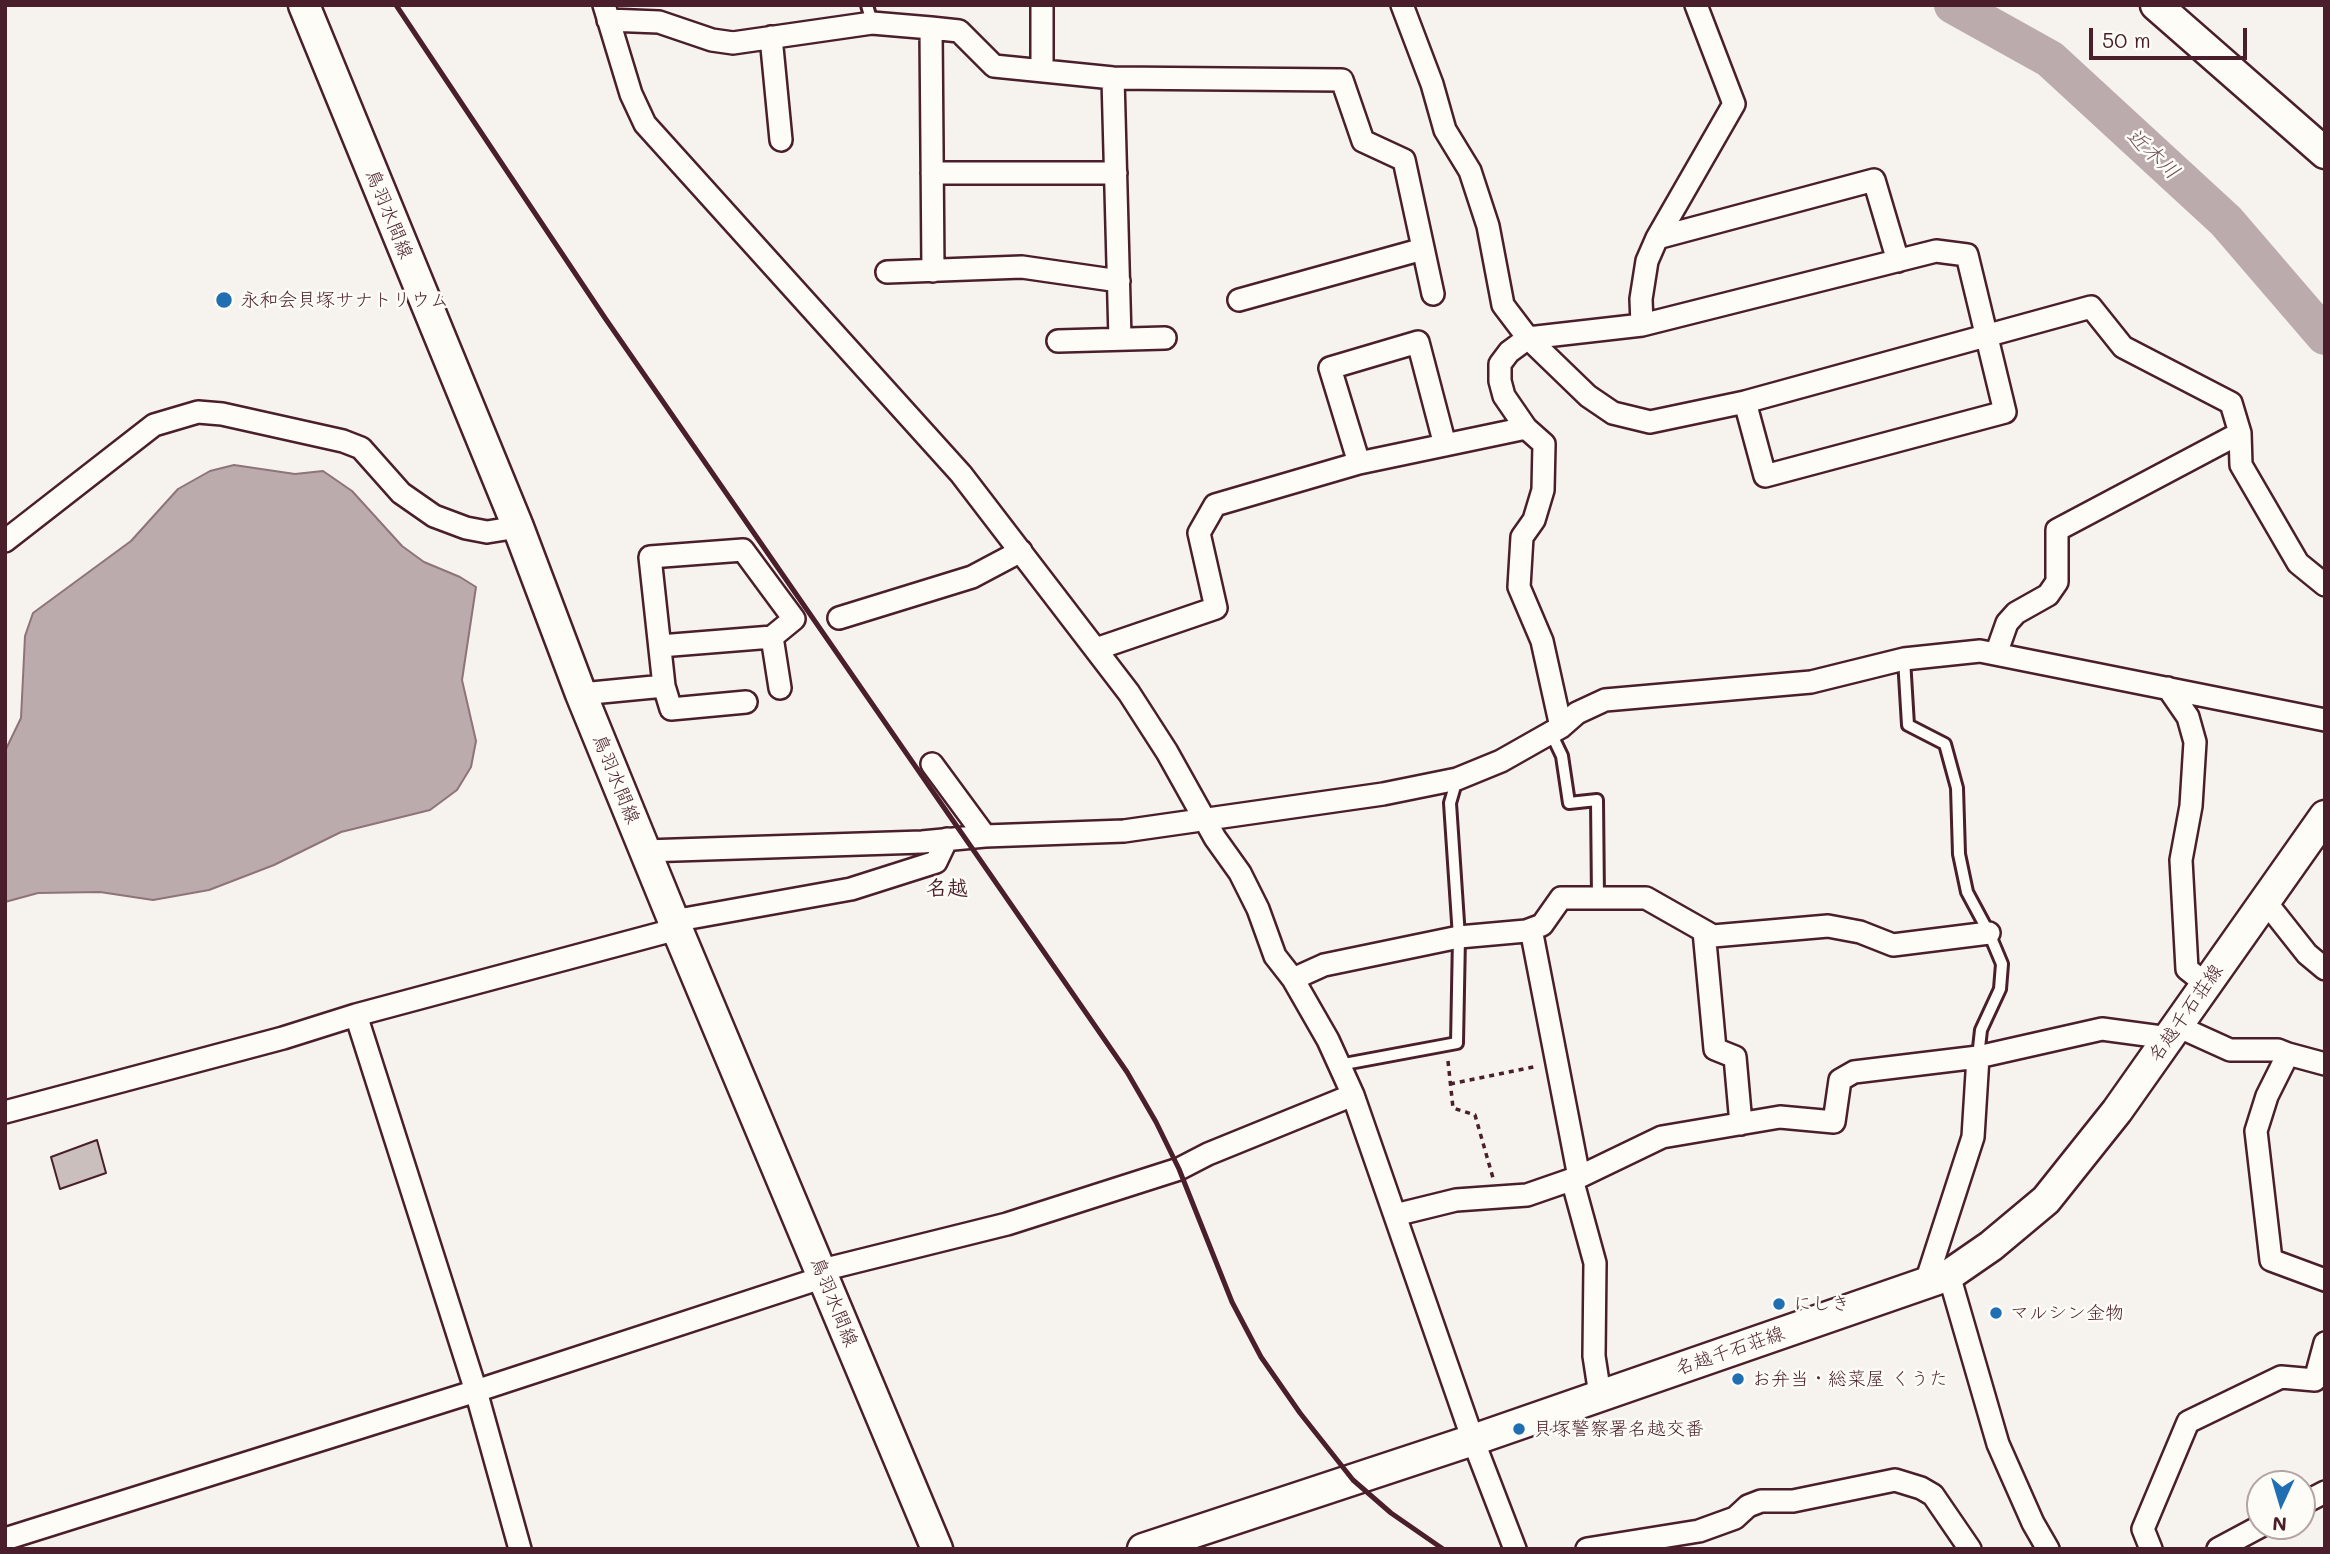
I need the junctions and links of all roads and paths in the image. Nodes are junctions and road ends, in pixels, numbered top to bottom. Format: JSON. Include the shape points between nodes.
{"nodes":[{"id":1,"x":304,"y":5,"type":"edge"},
{"id":2,"x":1042,"y":5,"type":"edge"},
{"id":3,"x":1402,"y":5,"type":"edge"},
{"id":4,"x":1696,"y":5,"type":"edge"},
{"id":5,"x":2156,"y":5,"type":"edge"},
{"id":6,"x":606,"y":12,"type":"edge"},
{"id":7,"x":870,"y":14,"type":"edge"},
{"id":8,"x":917,"y":20,"type":"edge"},
{"id":9,"x":771,"y":37,"type":"junction"},
{"id":10,"x":1042,"y":71,"type":"junction"},
{"id":11,"x":1112,"y":78,"type":"junction"},
{"id":12,"x":781,"y":140,"type":"dead end"},
{"id":13,"x":2325,"y":153,"type":"edge"},
{"id":14,"x":932,"y":173,"type":"junction"},
{"id":15,"x":1115,"y":173,"type":"junction"},
{"id":16,"x":1657,"y":238,"type":"junction"},
{"id":17,"x":1423,"y":249,"type":"junction"},
{"id":18,"x":1898,"y":261,"type":"junction"},
{"id":19,"x":933,"y":271,"type":"junction"},
{"id":20,"x":887,"y":272,"type":"dead end"},
{"id":21,"x":1119,"y":281,"type":"junction"},
{"id":22,"x":1433,"y":294,"type":"dead end"},
{"id":23,"x":1239,"y":300,"type":"dead end"},
{"id":24,"x":1642,"y":325,"type":"junction"},
{"id":25,"x":1987,"y":334,"type":"junction"},
{"id":26,"x":1165,"y":338,"type":"dead end"},
{"id":27,"x":1528,"y":338,"type":"junction"},
{"id":28,"x":1120,"y":339,"type":"junction"},
{"id":29,"x":1058,"y":341,"type":"dead end"},
{"id":30,"x":1745,"y":402,"type":"junction"},
{"id":31,"x":1526,"y":428,"type":"junction"},
{"id":32,"x":2240,"y":433,"type":"junction"},
{"id":33,"x":1446,"y":445,"type":"junction"},
{"id":34,"x":1359,"y":463,"type":"junction"},
{"id":35,"x":517,"y":527,"type":"junction"},
{"id":36,"x":5,"y":541,"type":"edge"},
{"id":37,"x":1021,"y":551,"type":"junction"},
{"id":38,"x":2325,"y":585,"type":"edge"},
{"id":39,"x":839,"y":618,"type":"dead end"},
{"id":40,"x":772,"y":637,"type":"junction"},
{"id":41,"x":660,"y":646,"type":"junction"},
{"id":42,"x":1096,"y":649,"type":"junction"},
{"id":43,"x":1996,"y":654,"type":"junction"},
{"id":44,"x":1904,"y":659,"type":"junction"},
{"id":45,"x":664,"y":686,"type":"junction"},
{"id":46,"x":780,"y":688,"type":"dead end"},
{"id":47,"x":2168,"y":688,"type":"junction"},
{"id":48,"x":581,"y":694,"type":"junction"},
{"id":49,"x":746,"y":702,"type":"dead end"},
{"id":50,"x":2325,"y":720,"type":"edge"},
{"id":51,"x":1556,"y":730,"type":"junction"},
{"id":52,"x":932,"y":764,"type":"dead end"},
{"id":53,"x":1457,"y":779,"type":"junction"},
{"id":54,"x":2325,"y":816,"type":"edge"},
{"id":55,"x":1204,"y":818,"type":"junction"},
{"id":56,"x":985,"y":836,"type":"junction"},
{"id":57,"x":947,"y":839,"type":"junction"},
{"id":58,"x":645,"y":851,"type":"junction"},
{"id":59,"x":1598,"y":898,"type":"junction"},
{"id":60,"x":2265,"y":901,"type":"junction"},
{"id":61,"x":675,"y":925,"type":"junction"},
{"id":62,"x":1531,"y":929,"type":"junction"},
{"id":63,"x":1704,"y":931,"type":"junction"},
{"id":64,"x":1989,"y":933,"type":"junction"},
{"id":65,"x":1459,"y":937,"type":"junction"},
{"id":66,"x":2325,"y":969,"type":"edge"},
{"id":67,"x":1293,"y":979,"type":"junction"},
{"id":68,"x":2206,"y":984,"type":"junction"},
{"id":69,"x":356,"y":1015,"type":"junction"},
{"id":70,"x":2173,"y":1032,"type":"junction"},
{"id":71,"x":1446,"y":1045,"type":"junction"},
{"id":72,"x":2288,"y":1054,"type":"junction"},
{"id":73,"x":1978,"y":1057,"type":"junction"},
{"id":74,"x":1557,"y":1062,"type":"junction"},
{"id":75,"x":2325,"y":1064,"type":"edge"},
{"id":76,"x":1339,"y":1065,"type":"junction"},
{"id":77,"x":1450,"y":1084,"type":"junction"},
{"id":78,"x":1353,"y":1095,"type":"junction"},
{"id":79,"x":5,"y":1112,"type":"edge"},
{"id":80,"x":1741,"y":1124,"type":"junction"},
{"id":81,"x":1576,"y":1178,"type":"junction"},
{"id":82,"x":1499,"y":1197,"type":"junction"},
{"id":83,"x":1395,"y":1215,"type":"junction"},
{"id":84,"x":823,"y":1273,"type":"junction"},
{"id":85,"x":1937,"y":1280,"type":"junction"},
{"id":86,"x":2325,"y":1280,"type":"edge"},
{"id":87,"x":2325,"y":1343,"type":"edge"},
{"id":88,"x":476,"y":1391,"type":"junction"},
{"id":89,"x":1600,"y":1395,"type":"junction"},
{"id":90,"x":1473,"y":1440,"type":"junction"},
{"id":91,"x":2246,"y":1534,"type":"edge"},
{"id":92,"x":5,"y":1539,"type":"edge"},
{"id":93,"x":520,"y":1549,"type":"edge"},
{"id":94,"x":937,"y":1549,"type":"edge"},
{"id":95,"x":1143,"y":1549,"type":"edge"},
{"id":96,"x":1515,"y":1549,"type":"edge"},
{"id":97,"x":1587,"y":1549,"type":"edge"},
{"id":98,"x":1970,"y":1549,"type":"edge"},
{"id":99,"x":2048,"y":1549,"type":"edge"},
{"id":100,"x":2151,"y":1549,"type":"edge"},
{"id":101,"x":2218,"y":1549,"type":"edge"}],
"edges":[{"from":1,"to":35,"type":"street","name":"鳥羽水間線"},
{"from":2,"to":10,"type":"street"},
{"from":3,"to":27,"type":"street","via":[[1445,130],[1470,170],[1488,226],[1503,305]]},
{"from":4,"to":16,"type":"street","via":[[1734,104]]},
{"from":5,"to":13,"type":"street"},
{"from":6,"to":9,"type":"street","via":[[659,22],[712,40],[733,43]]},
{"from":6,"to":37,"type":"street","via":[[645,124],[961,474]]},
{"from":7,"to":8,"type":"street"},
{"from":7,"to":9,"type":"street"},
{"from":8,"to":10,"type":"street","via":[[959,31],[994,66]]},
{"from":8,"to":14,"type":"street"},
{"from":9,"to":12,"type":"street"},
{"from":10,"to":11,"type":"street"},
{"from":11,"to":15,"type":"street"},
{"from":11,"to":17,"type":"street","via":[[1342,80],[1363,141],[1404,160]]},
{"from":14,"to":15,"type":"street"},
{"from":14,"to":19,"type":"street"},
{"from":15,"to":21,"type":"street"},
{"from":16,"to":18,"type":"street","via":[[1874,180]]},
{"from":16,"to":24,"type":"street","via":[[1647,261]]},
{"from":17,"to":22,"type":"street"},
{"from":17,"to":23,"type":"street"},
{"from":18,"to":24,"type":"street"},
{"from":18,"to":25,"type":"street","via":[[1936,251],[1967,255]]},
{"from":19,"to":20,"type":"street"},
{"from":19,"to":21,"type":"street","via":[[1022,267]]},
{"from":21,"to":28,"type":"street"},
{"from":24,"to":27,"type":"street"},
{"from":25,"to":30,"type":"street"},
{"from":25,"to":30,"type":"street","via":[[2005,412],[1765,477]]},
{"from":25,"to":32,"type":"street","via":[[2091,307],[2123,347],[2231,403]]},
{"from":26,"to":28,"type":"street"},
{"from":27,"to":30,"type":"street","via":[[1588,396],[1613,413],[1650,422]]},
{"from":27,"to":31,"type":"street","via":[[1500,364],[1504,396]]},
{"from":28,"to":29,"type":"street"},
{"from":31,"to":33,"type":"street"},
{"from":31,"to":51,"type":"street","via":[[1544,444],[1543,490],[1534,520],[1522,537],[1519,587],[1542,641]]},
{"from":32,"to":38,"type":"street","via":[[2241,465],[2298,563]]},
{"from":32,"to":43,"type":"street","via":[[2057,530],[2057,582],[2048,595],[2007,623]]},
{"from":33,"to":34,"type":"street"},
{"from":33,"to":34,"type":"street","via":[[1418,342],[1330,368]]},
{"from":34,"to":42,"type":"street","via":[[1215,505],[1199,533],[1216,608]]},
{"from":35,"to":36,"type":"street","via":[[487,532],[434,516],[401,493],[361,448],[343,441],[198,412],[154,425]]},
{"from":35,"to":48,"type":"street","name":"鳥羽水間線"},
{"from":37,"to":39,"type":"street","via":[[972,577]]},
{"from":37,"to":42,"type":"street"},
{"from":40,"to":41,"type":"street"},
{"from":40,"to":41,"type":"street","via":[[794,619],[743,550],[650,557]]},
{"from":40,"to":46,"type":"street"},
{"from":41,"to":45,"type":"street"},
{"from":42,"to":55,"type":"street","via":[[1135,703]]},
{"from":43,"to":44,"type":"street","via":[[1980,651]]},
{"from":43,"to":47,"type":"street"},
{"from":44,"to":51,"type":"street","via":[[1811,682],[1605,700],[1577,713]]},
{"from":44,"to":64,"type":"lane","via":[[1908,725],[1945,744],[1957,788],[1959,854],[1967,892]]},
{"from":45,"to":48,"type":"street"},
{"from":45,"to":49,"type":"street","via":[[671,709]]},
{"from":47,"to":50,"type":"street"},
{"from":47,"to":68,"type":"street","via":[[2188,718],[2194,742],[2191,806],[2181,860],[2187,970]]},
{"from":48,"to":58,"type":"street","name":"鳥羽水間線"},
{"from":51,"to":53,"type":"street"},
{"from":51,"to":59,"type":"lane","via":[[1569,803],[1597,800]]},
{"from":52,"to":56,"type":"street"},
{"from":53,"to":55,"type":"street"},
{"from":53,"to":65,"type":"lane","via":[[1450,803]]},
{"from":54,"to":60,"type":"street","name":"名越千石荘線"},
{"from":55,"to":56,"type":"street","via":[[1124,831]]},
{"from":55,"to":67,"type":"street","via":[[1240,873],[1275,956]]},
{"from":56,"to":57,"type":"street"},
{"from":57,"to":58,"type":"street"},
{"from":57,"to":61,"type":"street","via":[[936,862],[851,889]]},
{"from":58,"to":61,"type":"street","name":"鳥羽水間線"},
{"from":59,"to":62,"type":"street","via":[[1561,898],[1542,925]]},
{"from":59,"to":63,"type":"street","via":[[1646,898]]},
{"from":60,"to":66,"type":"street","via":[[2307,954]]},
{"from":60,"to":68,"type":"street","name":"名越千石荘線"},
{"from":61,"to":69,"type":"street"},
{"from":61,"to":84,"type":"street","name":"鳥羽水間線"},
{"from":62,"to":65,"type":"street"},
{"from":62,"to":74,"type":"street"},
{"from":63,"to":64,"type":"street","via":[[1713,936],[1828,926],[1894,945]]},
{"from":63,"to":80,"type":"street","via":[[1715,1049],[1735,1057]]},
{"from":64,"to":73,"type":"lane","via":[[2002,964],[2000,989],[1981,1030]]},
{"from":65,"to":67,"type":"street","via":[[1324,965]]},
{"from":65,"to":71,"type":"lane","via":[[1457,1043]]},
{"from":67,"to":76,"type":"street"},
{"from":68,"to":70,"type":"street","name":"名越千石荘線"},
{"from":69,"to":79,"type":"street"},
{"from":69,"to":88,"type":"street"},
{"from":70,"to":72,"type":"street","via":[[2230,1050]]},
{"from":70,"to":73,"type":"street","via":[[2102,1029]]},
{"from":70,"to":85,"type":"street","name":"名越千石荘線","via":[[2046,1200],[1991,1246]]},
{"from":71,"to":76,"type":"lane"},
{"from":71,"to":77,"type":"path"},
{"from":72,"to":75,"type":"street"},
{"from":72,"to":86,"type":"street","via":[[2256,1131],[2271,1260]]},
{"from":73,"to":80,"type":"street","via":[[1854,1072],[1840,1080],[1834,1122],[1780,1117]]},
{"from":73,"to":85,"type":"street","via":[[1973,1136]]},
{"from":74,"to":77,"type":"path"},
{"from":74,"to":81,"type":"street"},
{"from":76,"to":78,"type":"street"},
{"from":77,"to":82,"type":"path","via":[[1453,1108],[1475,1115]]},
{"from":78,"to":83,"type":"street"},
{"from":78,"to":84,"type":"street","via":[[1179,1170],[1007,1224]]},
{"from":80,"to":81,"type":"street","via":[[1662,1137]]},
{"from":81,"to":82,"type":"street","via":[[1527,1195]]},
{"from":81,"to":89,"type":"street","via":[[1595,1263],[1594,1356]]},
{"from":82,"to":83,"type":"street","via":[[1456,1200]]},
{"from":83,"to":90,"type":"street"},
{"from":84,"to":88,"type":"street"},
{"from":84,"to":94,"type":"street","name":"鳥羽水間線"},
{"from":85,"to":89,"type":"street","name":"名越千石荘線"},
{"from":85,"to":99,"type":"street","via":[[1998,1444]]},
{"from":87,"to":100,"type":"street","via":[[2315,1380],[2281,1377],[2188,1422],[2143,1529]]},
{"from":88,"to":92,"type":"street"},
{"from":88,"to":93,"type":"street"},
{"from":89,"to":90,"type":"street","name":"名越千石荘線"},
{"from":90,"to":95,"type":"street","name":"名越千石荘線"},
{"from":90,"to":96,"type":"street"},
{"from":91,"to":101,"type":"street"},
{"from":97,"to":98,"type":"street","via":[[1699,1531],[1735,1518],[1761,1501],[1793,1500],[1895,1480],[1933,1494]]}]}
